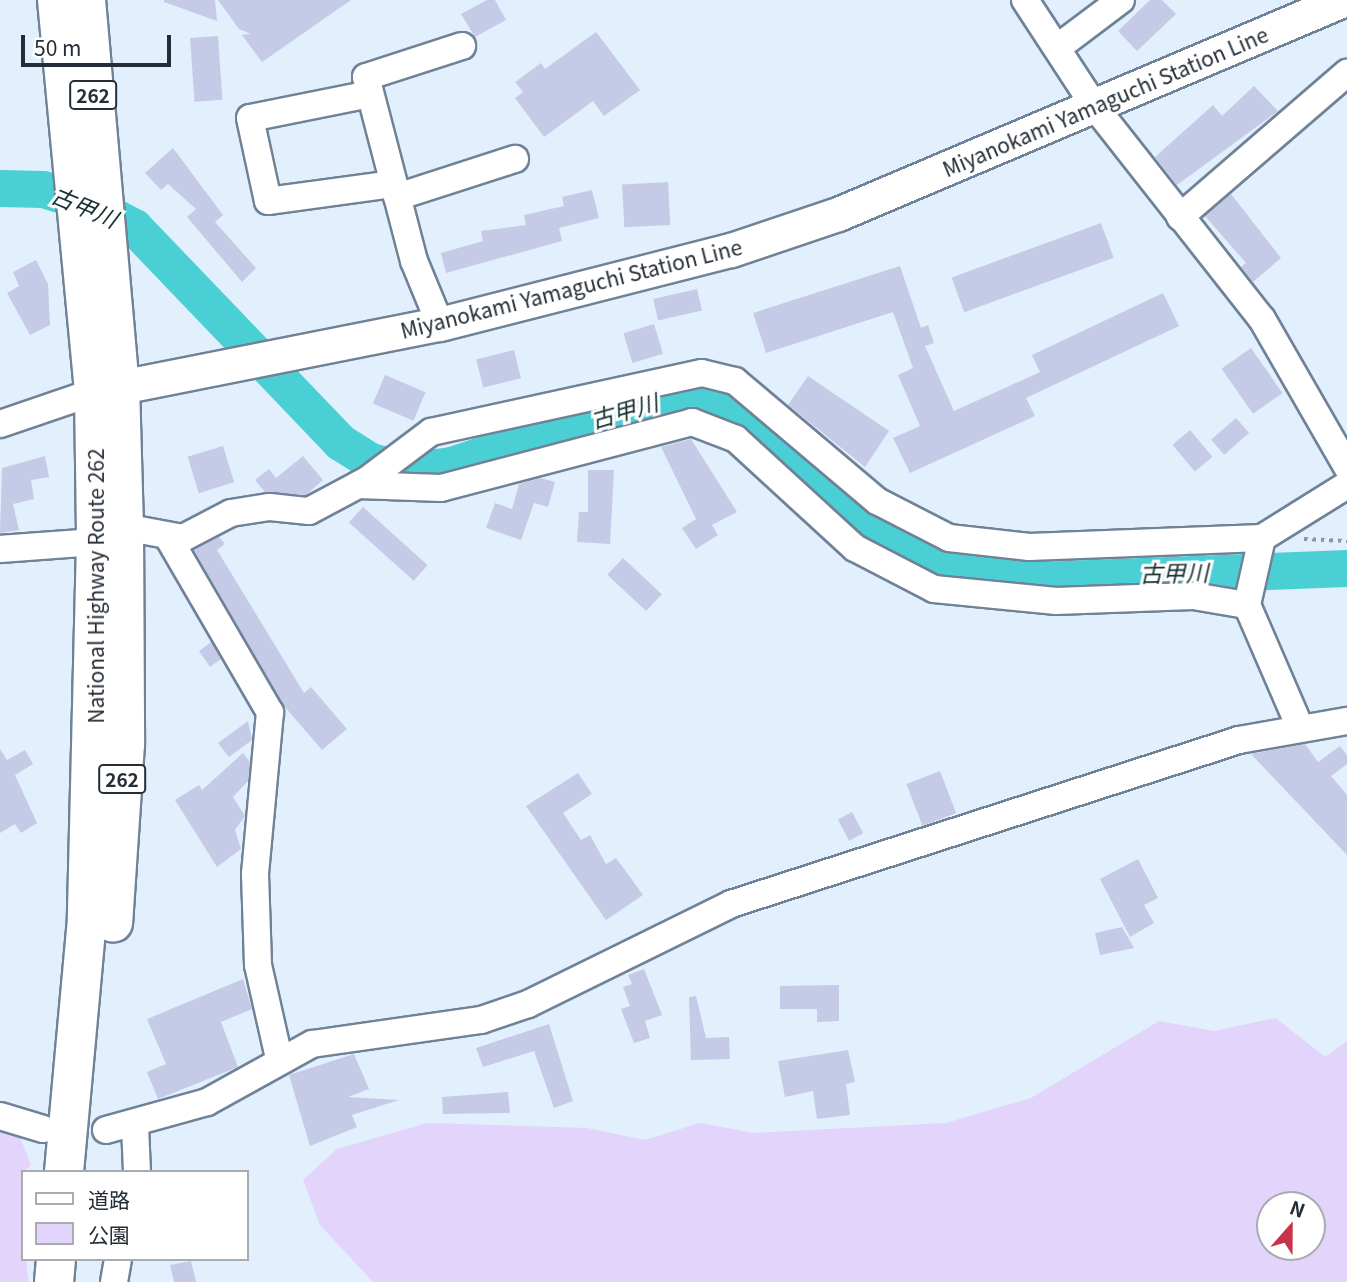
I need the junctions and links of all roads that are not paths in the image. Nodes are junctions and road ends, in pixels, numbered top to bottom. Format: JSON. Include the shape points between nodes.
{"nodes":[{"id":1,"x":57,"y":0,"type":"edge"},
{"id":2,"x":86,"y":0,"type":"edge"},
{"id":3,"x":1025,"y":0,"type":"edge"},
{"id":4,"x":1121,"y":0,"type":"edge"},
{"id":5,"x":1342,"y":2,"type":"edge"},
{"id":6,"x":462,"y":46,"type":"dead end"},
{"id":7,"x":1057,"y":48,"type":"junction"},
{"id":8,"x":1347,"y":73,"type":"edge"},
{"id":9,"x":370,"y":94,"type":"junction"},
{"id":10,"x":1095,"y":107,"type":"junction"},
{"id":11,"x":515,"y":159,"type":"dead end"},
{"id":12,"x":87,"y":184,"type":"junction"},
{"id":13,"x":396,"y":190,"type":"junction"},
{"id":14,"x":1180,"y":216,"type":"junction"},
{"id":15,"x":440,"y":324,"type":"junction"},
{"id":16,"x":107,"y":389,"type":"junction"},
{"id":17,"x":0,"y":424,"type":"edge"},
{"id":18,"x":1347,"y":467,"type":"edge"},
{"id":19,"x":363,"y":482,"type":"junction"},
{"id":20,"x":1347,"y":485,"type":"edge"},
{"id":21,"x":110,"y":534,"type":"junction"},
{"id":22,"x":168,"y":537,"type":"junction"},
{"id":23,"x":1268,"y":539,"type":"junction"},
{"id":24,"x":0,"y":549,"type":"edge"},
{"id":25,"x":1249,"y":597,"type":"junction"},
{"id":26,"x":1347,"y":721,"type":"edge"},
{"id":27,"x":1299,"y":725,"type":"junction"},
{"id":28,"x":279,"y":1058,"type":"junction"},
{"id":29,"x":0,"y":1116,"type":"edge"},
{"id":30,"x":135,"y":1126,"type":"junction"},
{"id":31,"x":43,"y":1129,"type":"dead end"},
{"id":32,"x":106,"y":1130,"type":"dead end"},
{"id":33,"x":64,"y":1170,"type":"edge"},
{"id":34,"x":90,"y":1170,"type":"edge"},
{"id":35,"x":137,"y":1170,"type":"edge"},
{"id":36,"x":56,"y":1261,"type":"edge"},
{"id":37,"x":82,"y":1261,"type":"edge"},
{"id":38,"x":118,"y":1261,"type":"edge"},
{"id":39,"x":54,"y":1282,"type":"edge"},
{"id":40,"x":80,"y":1282,"type":"edge"},
{"id":41,"x":114,"y":1282,"type":"edge"}],
"edges":[{"from":1,"to":12,"type":"highway","name":"National Highway Route 262","number":"262"},
{"from":2,"to":12,"type":"highway","name":"National Highway Route 262","number":"262"},
{"from":3,"to":7,"type":"street"},
{"from":4,"to":7,"type":"street"},
{"from":5,"to":10,"type":"main road","name":"Miyanokami Yamaguchi Station Line"},
{"from":6,"to":9,"type":"street","via":[[366,77]]},
{"from":7,"to":10,"type":"street"},
{"from":8,"to":14,"type":"street"},
{"from":9,"to":13,"type":"street"},
{"from":9,"to":13,"type":"street","via":[[250,118],[268,201]]},
{"from":10,"to":14,"type":"street"},
{"from":10,"to":15,"type":"main road","name":"Miyanokami Yamaguchi Station Line","via":[[838,214],[730,250]]},
{"from":11,"to":13,"type":"street"},
{"from":12,"to":16,"type":"highway","name":"National Highway Route 262","number":"262"},
{"from":13,"to":15,"type":"street"},
{"from":14,"to":18,"type":"street","via":[[1262,319]]},
{"from":15,"to":16,"type":"main road","name":"Miyanokami Yamaguchi Station Line","via":[[238,359]]},
{"from":16,"to":17,"type":"street"},
{"from":16,"to":21,"type":"highway","name":"National Highway Route 262","number":"262"},
{"from":19,"to":22,"type":"street","via":[[309,511],[270,507],[231,513],[183,538]]},
{"from":19,"to":23,"type":"street","via":[[431,432],[702,373],[735,381],[877,501],[949,538],[1029,547]]},
{"from":19,"to":25,"type":"street","via":[[441,488],[692,422],[736,439],[855,548],[934,589],[1056,601]]},
{"from":20,"to":23,"type":"street"},
{"from":21,"to":22,"type":"street"},
{"from":21,"to":24,"type":"street"},
{"from":21,"to":33,"type":"highway","name":"National Highway Route 262","number":"262","via":[[89,878]]},
{"from":21,"to":34,"type":"highway","name":"National Highway Route 262","number":"262","via":[[125,744]]},
{"from":22,"to":28,"type":"street","via":[[270,712],[255,874],[258,965]]},
{"from":23,"to":25,"type":"street"},
{"from":25,"to":27,"type":"street"},
{"from":26,"to":27,"type":"street"},
{"from":27,"to":28,"type":"street","via":[[731,904],[481,1020],[353,1036]]},
{"from":28,"to":30,"type":"street","via":[[207,1101]]},
{"from":29,"to":31,"type":"street"},
{"from":30,"to":32,"type":"street"},
{"from":30,"to":35,"type":"street"},
{"from":36,"to":39,"type":"highway"},
{"from":37,"to":40,"type":"highway"},
{"from":38,"to":41,"type":"street"}]}
